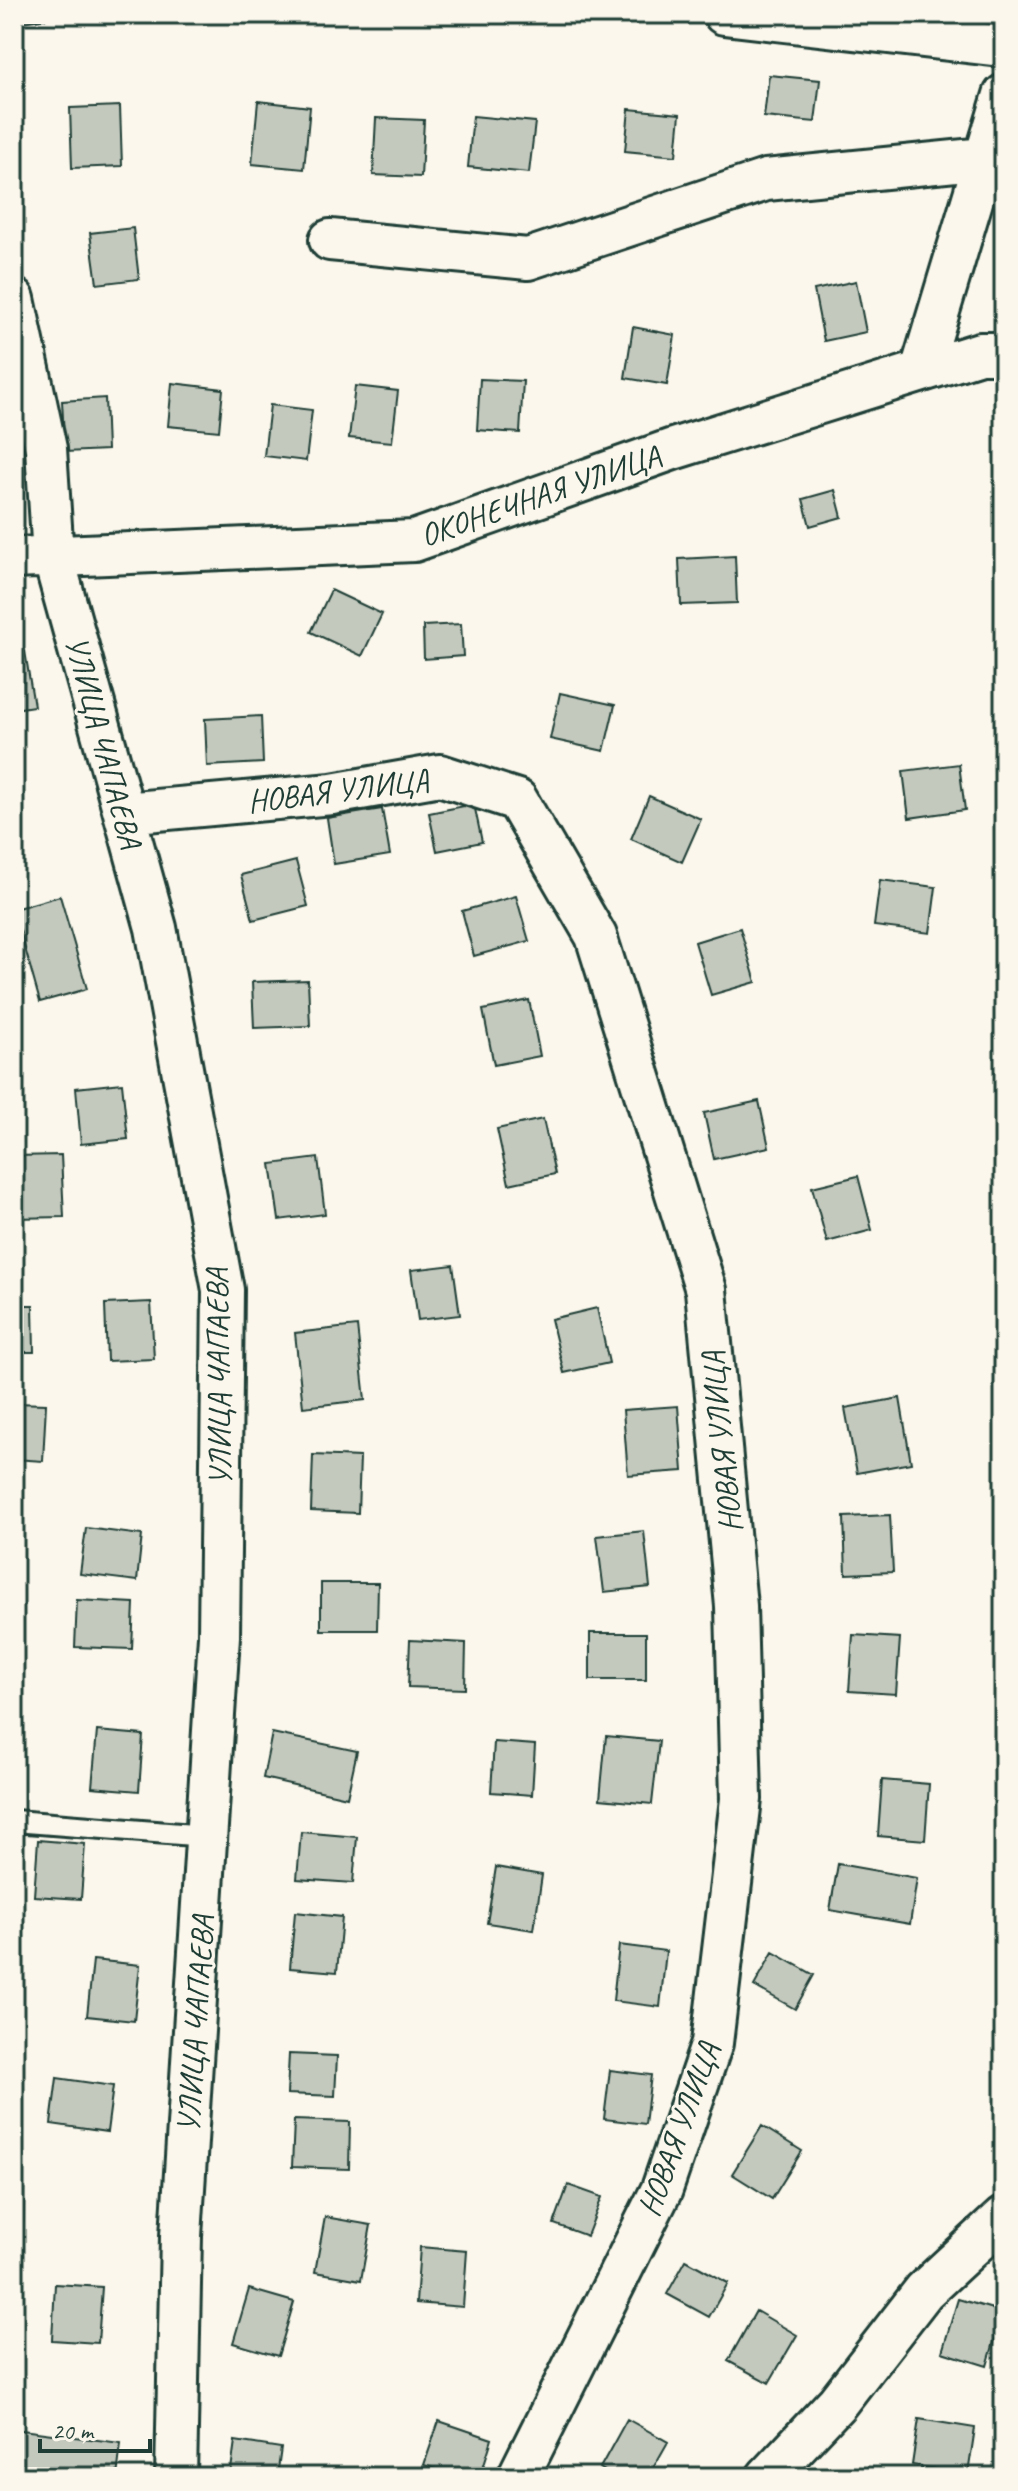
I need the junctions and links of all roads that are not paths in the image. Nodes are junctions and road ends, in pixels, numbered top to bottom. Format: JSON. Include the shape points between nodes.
{"nodes":[{"id":1,"x":724,"y":14,"type":"edge"},
{"id":2,"x":1001,"y":43,"type":"edge"},
{"id":3,"x":1004,"y":95,"type":"edge"},
{"id":4,"x":985,"y":158,"type":"junction"},
{"id":5,"x":330,"y":240,"type":"dead end"},
{"id":6,"x":14,"y":299,"type":"edge"},
{"id":7,"x":1004,"y":353,"type":"edge"},
{"id":8,"x":921,"y":371,"type":"junction"},
{"id":9,"x":53,"y":556,"type":"junction"},
{"id":10,"x":14,"y":558,"type":"edge"},
{"id":11,"x":124,"y":813,"type":"junction"},
{"id":12,"x":14,"y":1821,"type":"edge"},
{"id":13,"x":206,"y":1836,"type":"junction"},
{"id":14,"x":1004,"y":2217,"type":"edge"},
{"id":15,"x":176,"y":2477,"type":"edge"},
{"id":16,"x":518,"y":2477,"type":"edge"},
{"id":17,"x":767,"y":2477,"type":"edge"}],
"edges":[{"from":1,"to":2,"type":"street"},
{"from":3,"to":4,"type":"street"},
{"from":4,"to":5,"type":"street","via":[[766,180],[528,259]]},
{"from":4,"to":8,"type":"street"},
{"from":6,"to":9,"type":"street","name":"УЛИЦА ЧАПАЕВА","via":[[46,449]]},
{"from":7,"to":8,"type":"street","name":"ОКОНЕЧНАЯ УЛИЦА","via":[[980,353]]},
{"from":8,"to":9,"type":"street","name":"ОКОНЕЧНАЯ УЛИЦА","via":[[673,449],[414,541]]},
{"from":9,"to":10,"type":"street","name":"ОКОНЕЧНАЯ УЛИЦА"},
{"from":9,"to":11,"type":"street","name":"УЛИЦА ЧАПАЕВА"},
{"from":11,"to":13,"type":"street","name":"УЛИЦА ЧАПАЕВА","via":[[156,928],[223,1290],[219,1636]]},
{"from":11,"to":16,"type":"street","name":"НОВАЯ УЛИЦА","via":[[332,794],[440,775],[517,800],[596,936],[706,1290],[736,1606],[741,1799],[712,2043],[662,2189]]},
{"from":12,"to":13,"type":"lane"},
{"from":13,"to":15,"type":"street","name":"УЛИЦА ЧАПАЕВА","via":[[181,2236]]},
{"from":14,"to":17,"type":"street","via":[[924,2291],[837,2403]]}]}
